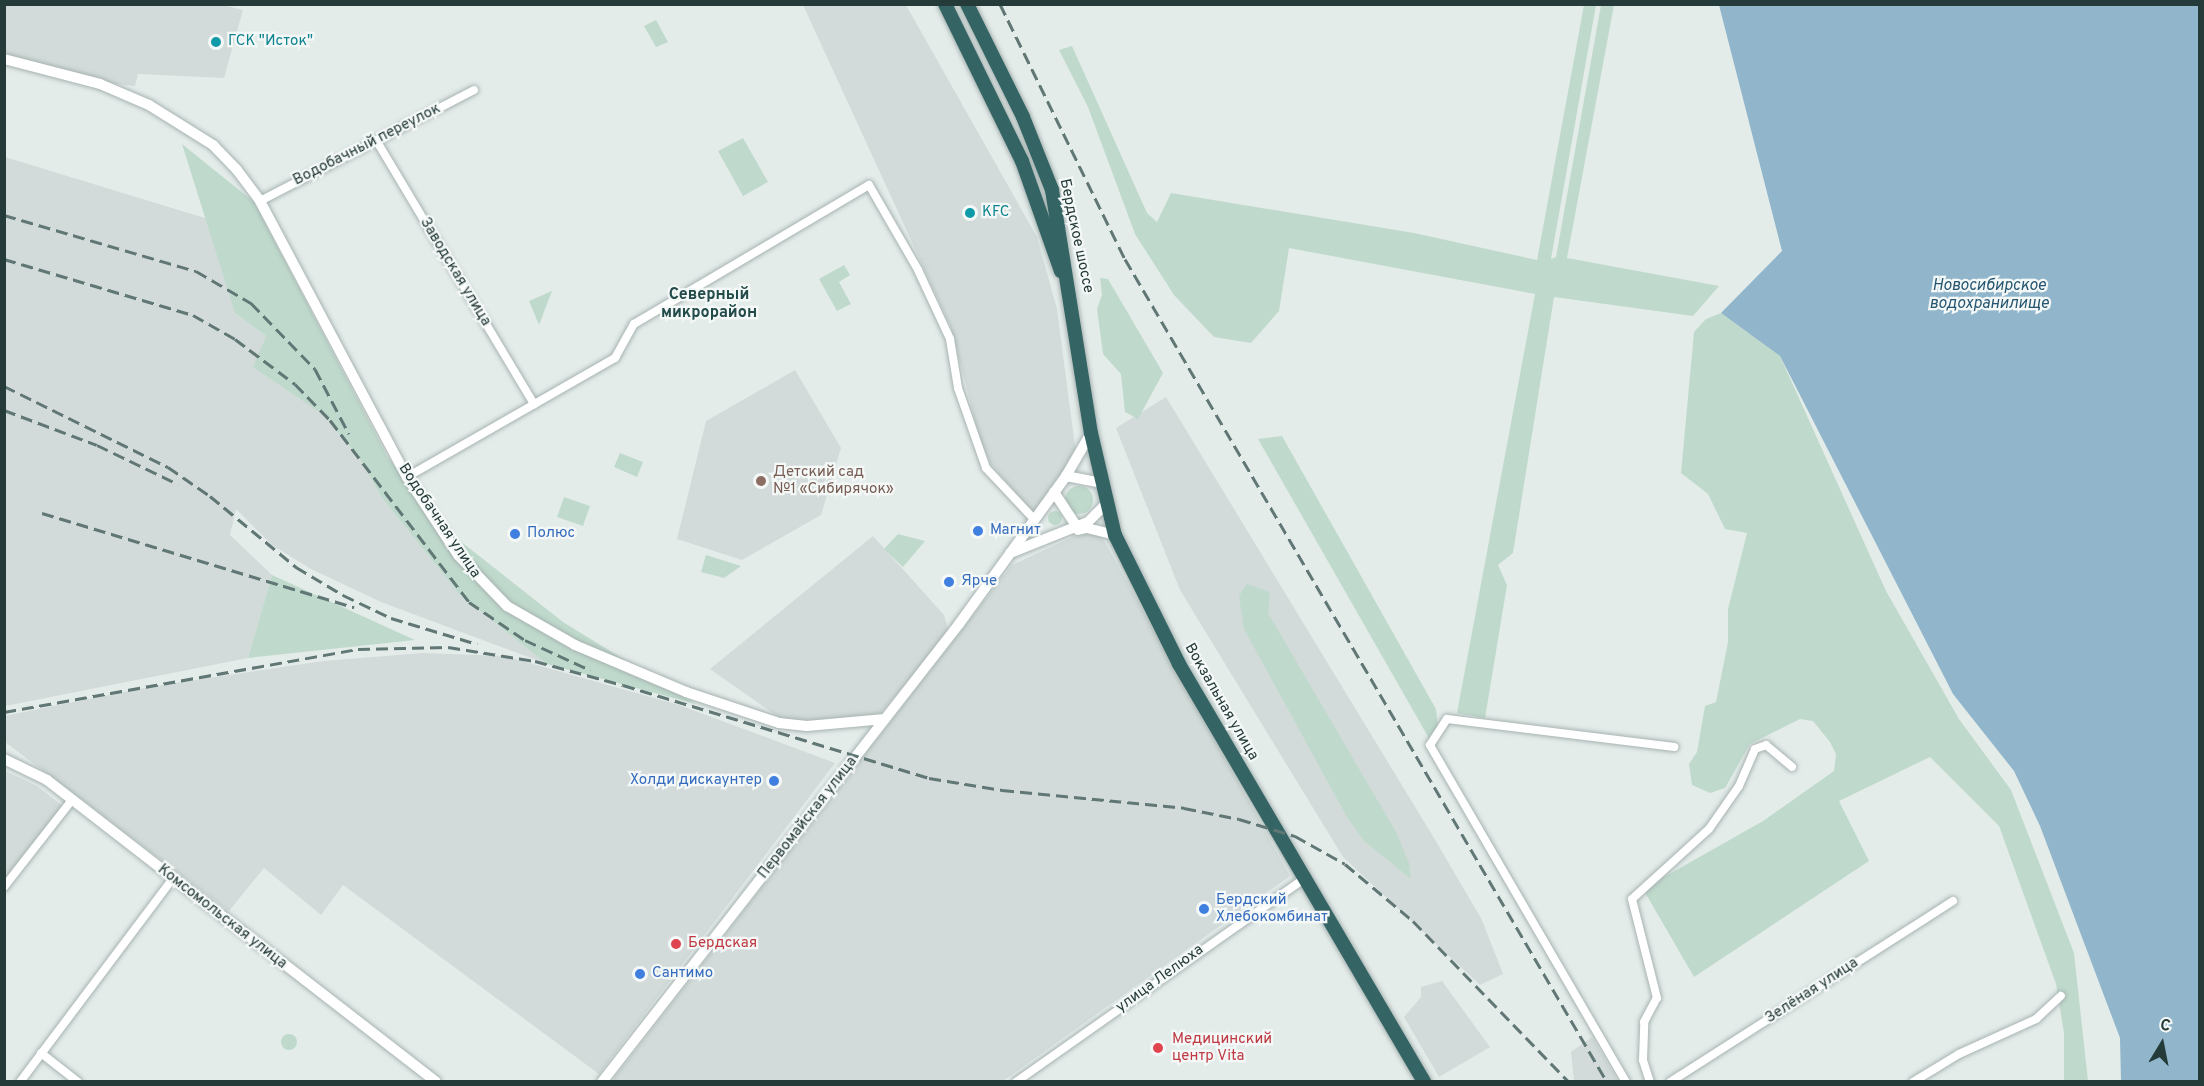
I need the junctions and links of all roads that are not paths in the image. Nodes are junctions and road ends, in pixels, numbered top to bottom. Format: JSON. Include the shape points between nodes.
{"nodes":[{"id":1,"x":945,"y":4,"type":"edge"},
{"id":2,"x":967,"y":4,"type":"edge"},
{"id":3,"x":4,"y":59,"type":"edge"},
{"id":4,"x":474,"y":90,"type":"dead end"},
{"id":5,"x":376,"y":140,"type":"junction"},
{"id":6,"x":260,"y":201,"type":"junction"},
{"id":7,"x":1074,"y":307,"type":"junction"},
{"id":8,"x":534,"y":404,"type":"junction"},
{"id":9,"x":1091,"y":432,"type":"junction"},
{"id":10,"x":1066,"y":476,"type":"junction"},
{"id":11,"x":407,"y":477,"type":"junction"},
{"id":12,"x":1101,"y":483,"type":"junction"},
{"id":13,"x":1054,"y":492,"type":"junction"},
{"id":14,"x":1106,"y":504,"type":"junction"},
{"id":15,"x":1033,"y":518,"type":"junction"},
{"id":16,"x":1077,"y":527,"type":"junction"},
{"id":17,"x":1115,"y":535,"type":"junction"},
{"id":18,"x":1054,"y":536,"type":"junction"},
{"id":19,"x":1010,"y":553,"type":"junction"},
{"id":20,"x":885,"y":719,"type":"junction"},
{"id":21,"x":1674,"y":747,"type":"dead end"},
{"id":22,"x":4,"y":759,"type":"edge"},
{"id":23,"x":1792,"y":767,"type":"dead end"},
{"id":24,"x":72,"y":800,"type":"junction"},
{"id":25,"x":173,"y":878,"type":"junction"},
{"id":26,"x":1305,"y":878,"type":"junction"},
{"id":27,"x":4,"y":886,"type":"edge"},
{"id":28,"x":1953,"y":901,"type":"dead end"},
{"id":29,"x":2061,"y":996,"type":"dead end"},
{"id":30,"x":41,"y":1053,"type":"junction"},
{"id":31,"x":20,"y":1082,"type":"edge"},
{"id":32,"x":78,"y":1082,"type":"edge"},
{"id":33,"x":436,"y":1082,"type":"edge"},
{"id":34,"x":602,"y":1082,"type":"edge"},
{"id":35,"x":1016,"y":1082,"type":"edge"},
{"id":36,"x":1424,"y":1082,"type":"edge"},
{"id":37,"x":1626,"y":1082,"type":"edge"},
{"id":38,"x":1650,"y":1082,"type":"edge"},
{"id":39,"x":1670,"y":1082,"type":"edge"},
{"id":40,"x":1913,"y":1082,"type":"edge"}],
"edges":[{"from":1,"to":7,"type":"highway","name":"Бердское шоссе","via":[[1022,161]]},
{"from":2,"to":7,"type":"highway","name":"Бердское шоссе","via":[[1039,153],[1061,229]]},
{"from":3,"to":6,"type":"street","name":"Водобачная улица","via":[[100,84],[149,105],[213,145]]},
{"from":4,"to":5,"type":"street","name":"Водобачный переулок"},
{"from":5,"to":6,"type":"street","name":"Водобачный переулок"},
{"from":5,"to":8,"type":"street","name":"Заводская улица"},
{"from":6,"to":11,"type":"street","name":"Водобачная улица"},
{"from":7,"to":9,"type":"highway","name":"Вокзальная улица"},
{"from":8,"to":11,"type":"street"},
{"from":8,"to":15,"type":"street","via":[[615,358],[634,324],[869,185],[918,270],[950,339],[958,388],[986,468]]},
{"from":9,"to":10,"type":"street","name":"Первомайская улица"},
{"from":9,"to":12,"type":"highway","name":"Вокзальная улица"},
{"from":10,"to":12,"type":"street"},
{"from":10,"to":13,"type":"street","name":"Первомайская улица"},
{"from":11,"to":20,"type":"street","name":"Водобачная улица","via":[[481,583],[541,629],[686,692],[779,723],[807,726]]},
{"from":12,"to":14,"type":"highway","name":"Вокзальная улица"},
{"from":13,"to":15,"type":"street","name":"Первомайская улица"},
{"from":13,"to":16,"type":"street"},
{"from":14,"to":16,"type":"street"},
{"from":14,"to":17,"type":"highway","name":"Вокзальная улица"},
{"from":15,"to":19,"type":"street","name":"Первомайская улица"},
{"from":16,"to":18,"type":"street"},
{"from":17,"to":18,"type":"street","via":[[1087,528]]},
{"from":17,"to":26,"type":"highway","name":"Вокзальная улица","via":[[1159,628]]},
{"from":18,"to":19,"type":"street"},
{"from":19,"to":20,"type":"street","name":"Первомайская улица"},
{"from":20,"to":34,"type":"street","name":"Первомайская улица"},
{"from":21,"to":37,"type":"street","via":[[1447,719],[1430,745]]},
{"from":22,"to":24,"type":"street","name":"Комсомольская улица","via":[[47,780]]},
{"from":23,"to":38,"type":"street","via":[[1766,745],[1755,749],[1739,786],[1709,829],[1632,899],[1657,998],[1644,1022],[1643,1060]]},
{"from":24,"to":25,"type":"street","name":"Комсомольская улица"},
{"from":24,"to":27,"type":"street"},
{"from":25,"to":30,"type":"street"},
{"from":25,"to":33,"type":"street","name":"Комсомольская улица"},
{"from":26,"to":35,"type":"street","name":"улица Лелюха"},
{"from":26,"to":36,"type":"highway","name":"Вокзальная улица"},
{"from":28,"to":39,"type":"street","name":"Зелёная улица"},
{"from":29,"to":40,"type":"street","via":[[2036,1019],[1959,1054]]},
{"from":30,"to":31,"type":"street"},
{"from":30,"to":32,"type":"street"}]}
